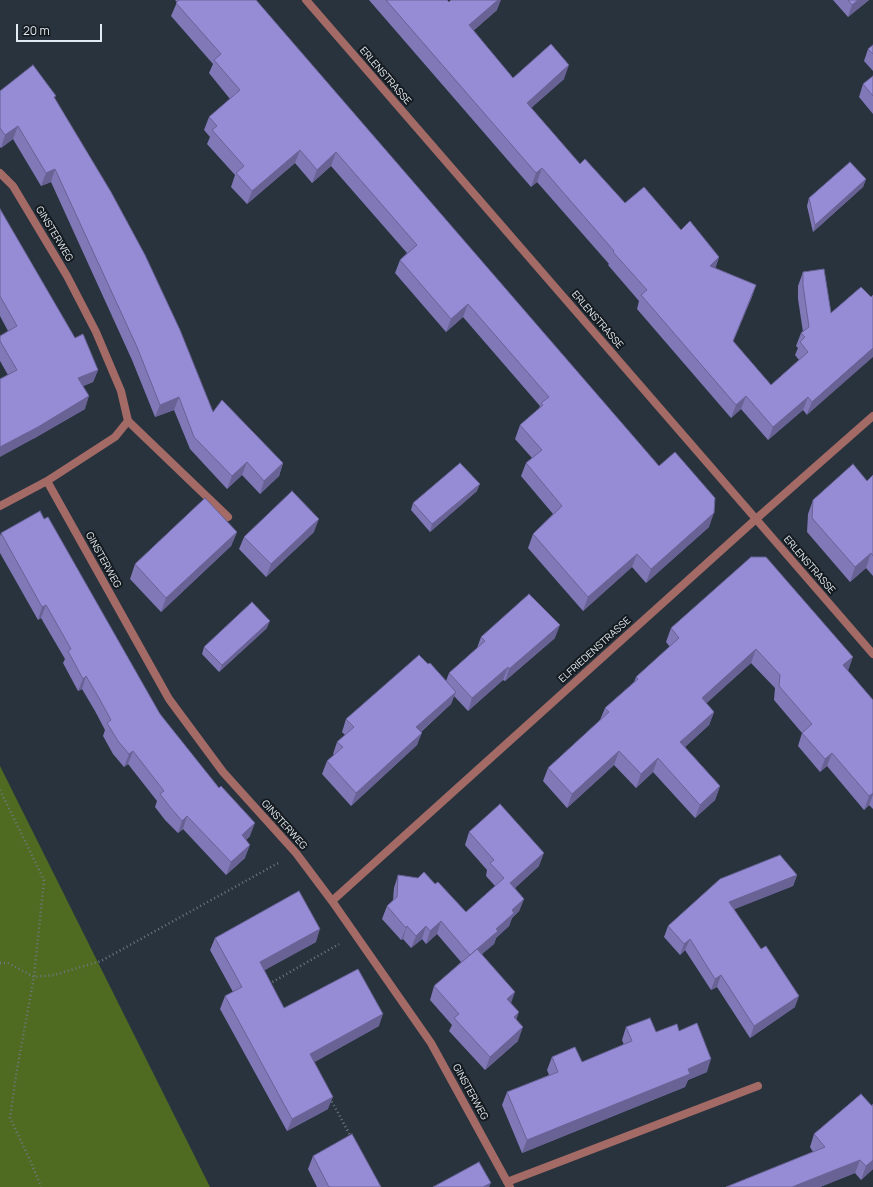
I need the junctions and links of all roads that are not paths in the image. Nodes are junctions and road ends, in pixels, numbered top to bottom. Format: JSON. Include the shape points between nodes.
{"nodes":[{"id":1,"x":306,"y":0,"type":"edge"},
{"id":2,"x":0,"y":173,"type":"edge"},
{"id":3,"x":873,"y":416,"type":"edge"},
{"id":4,"x":128,"y":421,"type":"junction"},
{"id":5,"x":47,"y":481,"type":"junction"},
{"id":6,"x":0,"y":506,"type":"edge"},
{"id":7,"x":228,"y":517,"type":"dead end"},
{"id":8,"x":756,"y":519,"type":"junction"},
{"id":9,"x":873,"y":654,"type":"edge"},
{"id":10,"x":332,"y":901,"type":"junction"},
{"id":11,"x":758,"y":1086,"type":"dead end"},
{"id":12,"x":508,"y":1184,"type":"edge"}],
"edges":[{"from":1,"to":8,"type":"street","name":"ERLENSTRASSE"},
{"from":2,"to":4,"type":"street","name":"GINSTERWEG","via":[[13,186],[67,276],[96,332],[121,391]]},
{"from":3,"to":8,"type":"street","name":"ELFRIEDENSTRASSE"},
{"from":4,"to":5,"type":"street","via":[[115,437]]},
{"from":4,"to":7,"type":"street"},
{"from":5,"to":6,"type":"street"},
{"from":5,"to":10,"type":"street","name":"GINSTERWEG","via":[[169,699],[223,772],[296,853]]},
{"from":8,"to":9,"type":"street","name":"ERLENSTRASSE"},
{"from":8,"to":10,"type":"street","name":"ELFRIEDENSTRASSE"},
{"from":10,"to":12,"type":"street","name":"GINSTERWEG","via":[[432,1043]]},
{"from":11,"to":12,"type":"street","name":"GINSTERWEG"}]}
